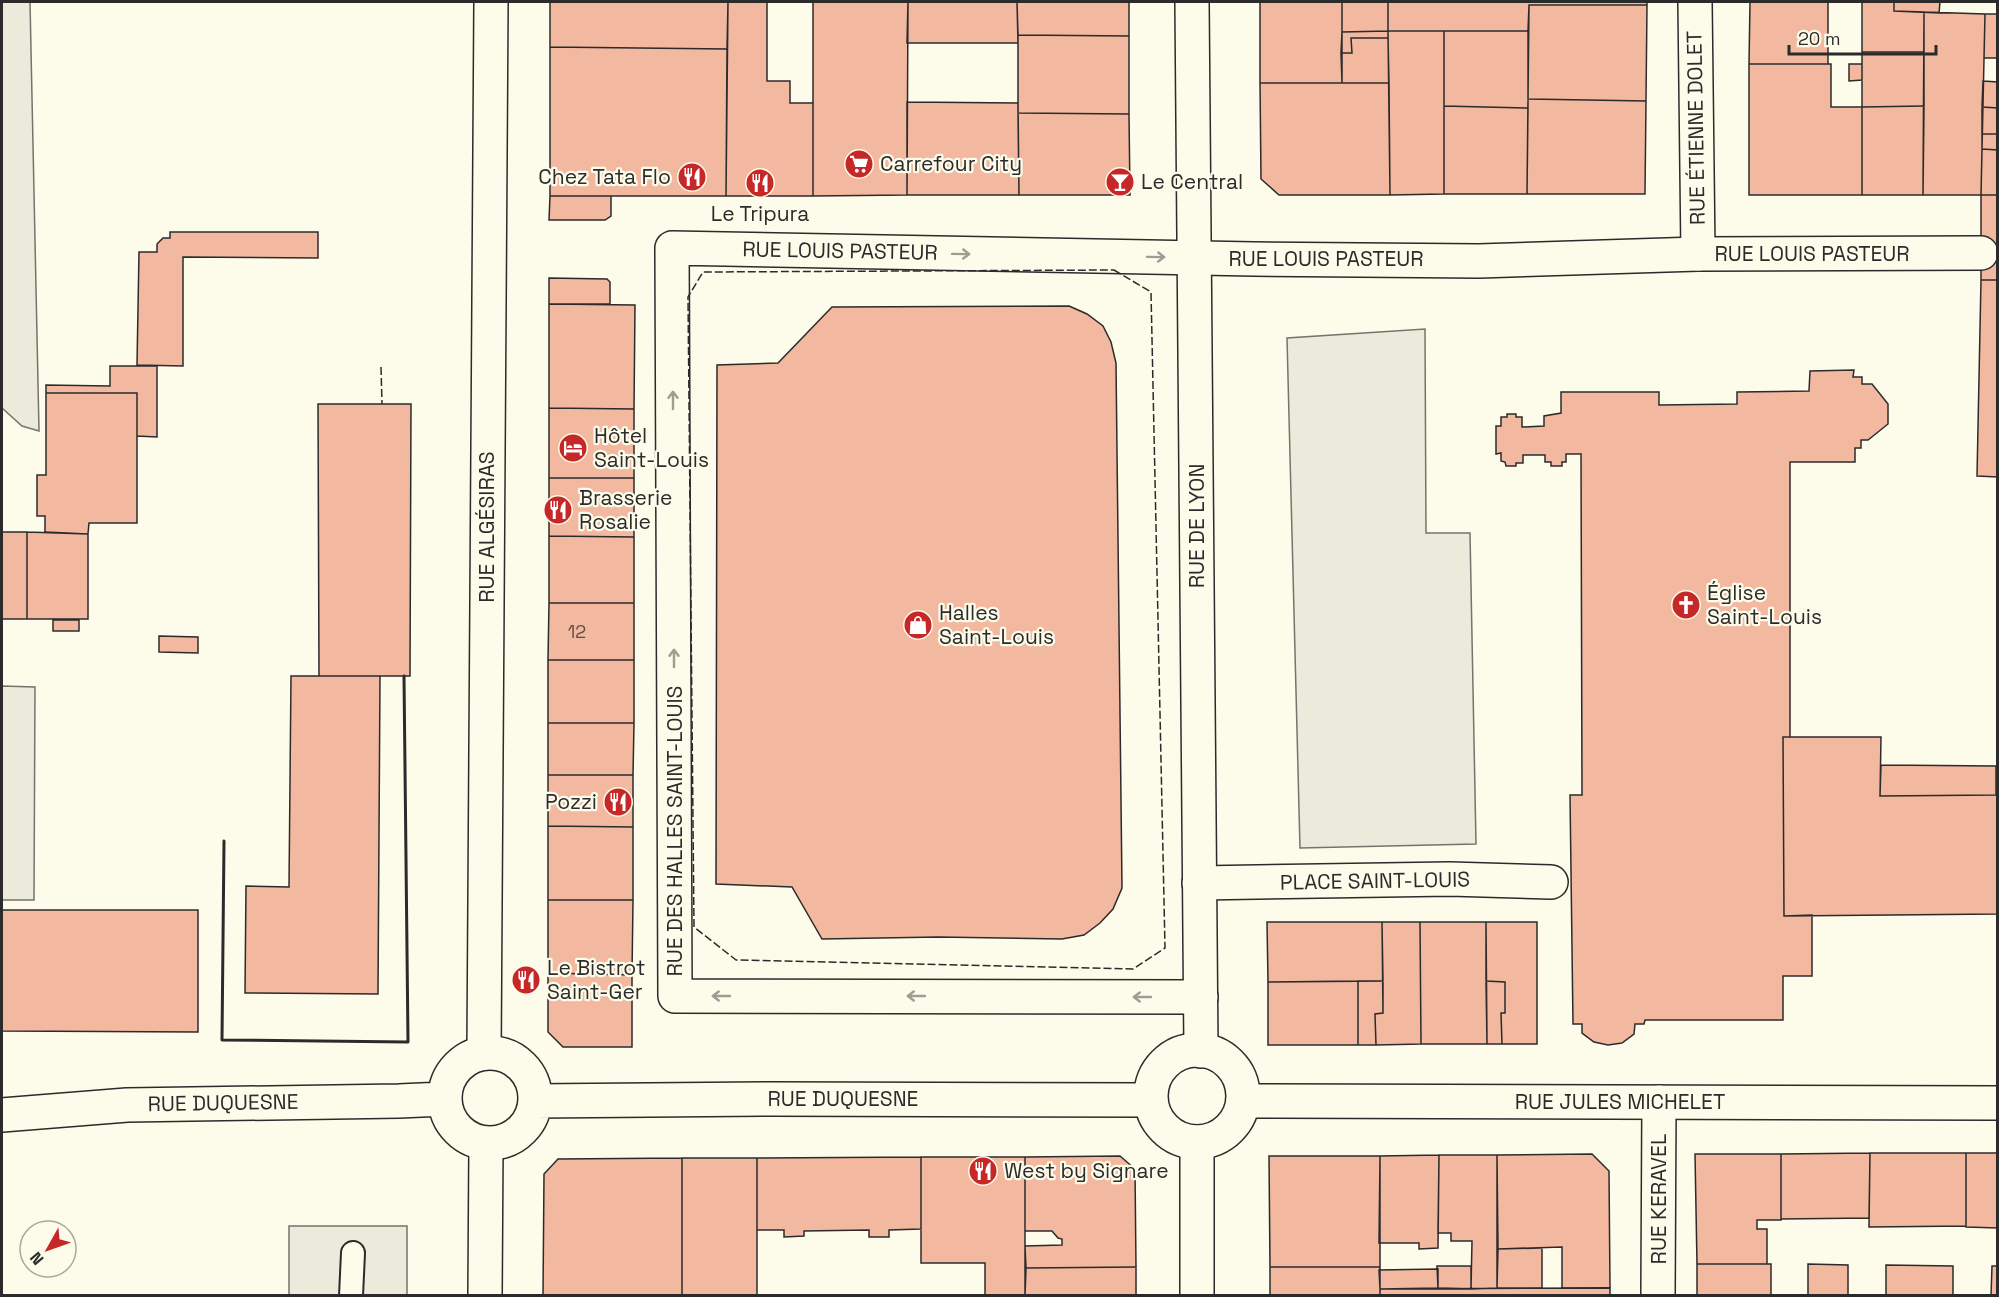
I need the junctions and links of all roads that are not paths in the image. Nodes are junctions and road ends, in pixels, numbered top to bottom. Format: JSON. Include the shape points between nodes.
{"nodes":[{"id":1,"x":491,"y":2,"type":"edge"},
{"id":2,"x":1192,"y":2,"type":"edge"},
{"id":3,"x":1695,"y":2,"type":"edge"},
{"id":4,"x":672,"y":248,"type":"joint"},
{"id":5,"x":1981,"y":253,"type":"dead end"},
{"id":6,"x":1698,"y":254,"type":"junction"},
{"id":7,"x":1194,"y":258,"type":"junction"},
{"id":8,"x":1551,"y":882,"type":"dead end"},
{"id":9,"x":1199,"y":883,"type":"junction"},
{"id":10,"x":1201,"y":997,"type":"junction"},
{"id":11,"x":1201,"y":1050,"type":"junction"},
{"id":12,"x":484,"y":1053,"type":"junction"},
{"id":13,"x":444,"y":1099,"type":"junction"},
{"id":14,"x":1151,"y":1100,"type":"junction"},
{"id":15,"x":536,"y":1101,"type":"junction"},
{"id":16,"x":1243,"y":1101,"type":"junction"},
{"id":17,"x":1659,"y":1102,"type":"junction"},
{"id":18,"x":1998,"y":1103,"type":"edge"},
{"id":19,"x":2,"y":1115,"type":"edge"},
{"id":20,"x":1197,"y":1142,"type":"junction"},
{"id":21,"x":486,"y":1144,"type":"junction"},
{"id":22,"x":353,"y":1253,"type":"dead end"},
{"id":23,"x":351,"y":1296,"type":"edge"},
{"id":24,"x":485,"y":1296,"type":"edge"},
{"id":25,"x":1197,"y":1296,"type":"edge"},
{"id":26,"x":1658,"y":1296,"type":"edge"}],
"edges":[{"from":1,"to":12,"type":"street","name":"RUE ALGÉSIRAS"},
{"from":2,"to":7,"type":"street","name":"RUE DE LYON"},
{"from":3,"to":6,"type":"street","name":"RUE ÉTIENNE DOLET"},
{"from":4,"to":7,"type":"street","name":"RUE LOUIS PASTEUR","one_way":true},
{"from":10,"to":4,"type":"street","name":"RUE DES HALLES SAINT-LOUIS","one_way":true,"via":[[675,996]]},
{"from":5,"to":6,"type":"street","name":"RUE LOUIS PASTEUR"},
{"from":6,"to":7,"type":"street","name":"RUE LOUIS PASTEUR","via":[[1479,261]]},
{"from":7,"to":9,"type":"street","name":"RUE DE LYON"},
{"from":8,"to":9,"type":"street","name":"PLACE SAINT-LOUIS","via":[[1450,879]]},
{"from":9,"to":10,"type":"street","name":"RUE DE LYON"},
{"from":10,"to":11,"type":"street","name":"RUE DE LYON"},
{"from":11,"to":14,"type":"street","via":[[1171,1058],[1152,1084]]},
{"from":11,"to":16,"type":"street","via":[[1232,1067]]},
{"from":12,"to":13,"type":"street","via":[[460,1063],[448,1079]]},
{"from":12,"to":15,"type":"street","via":[[512,1057],[525,1069]]},
{"from":13,"to":19,"type":"street","name":"RUE DUQUESNE","via":[[127,1105]]},
{"from":13,"to":21,"type":"street","via":[[455,1127]]},
{"from":14,"to":15,"type":"street","name":"RUE DUQUESNE"},
{"from":14,"to":20,"type":"street","via":[[1156,1117],[1166,1130]]},
{"from":15,"to":21,"type":"street","via":[[530,1119],[519,1133]]},
{"from":16,"to":17,"type":"street","name":"RUE JULES MICHELET"},
{"from":16,"to":20,"type":"street","via":[[1228,1130],[1214,1139]]},
{"from":17,"to":18,"type":"street","name":"RUE JULES MICHELET"},
{"from":17,"to":26,"type":"street","name":"RUE KERAVEL"},
{"from":20,"to":25,"type":"street"},
{"from":21,"to":24,"type":"street"},
{"from":22,"to":23,"type":"lane"}]}
